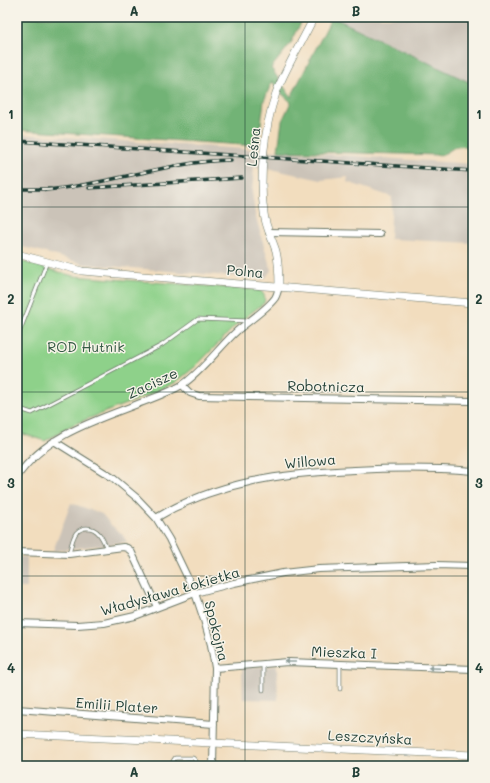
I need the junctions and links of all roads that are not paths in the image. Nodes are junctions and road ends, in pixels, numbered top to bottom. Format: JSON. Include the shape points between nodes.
{"nodes":[{"id":1,"x":314,"y":17,"type":"edge"},
{"id":2,"x":269,"y":232,"type":"junction"},
{"id":3,"x":380,"y":234,"type":"dead end"},
{"id":4,"x":17,"y":254,"type":"edge"},
{"id":5,"x":47,"y":262,"type":"junction"},
{"id":6,"x":279,"y":287,"type":"junction"},
{"id":7,"x":473,"y":303,"type":"edge"},
{"id":8,"x":249,"y":321,"type":"junction"},
{"id":9,"x":17,"y":338,"type":"edge"},
{"id":10,"x":182,"y":385,"type":"junction"},
{"id":11,"x":473,"y":401,"type":"edge"},
{"id":12,"x":17,"y":408,"type":"edge"},
{"id":13,"x":54,"y":441,"type":"junction"},
{"id":14,"x":473,"y":471,"type":"edge"},
{"id":15,"x":17,"y":477,"type":"edge"},
{"id":16,"x":156,"y":518,"type":"junction"},
{"id":17,"x":107,"y":549,"type":"junction"},
{"id":18,"x":17,"y":552,"type":"edge"},
{"id":19,"x":69,"y":554,"type":"junction"},
{"id":20,"x":473,"y":566,"type":"edge"},
{"id":21,"x":195,"y":593,"type":"junction"},
{"id":22,"x":157,"y":607,"type":"junction"},
{"id":23,"x":17,"y":623,"type":"edge"},
{"id":24,"x":263,"y":664,"type":"junction"},
{"id":25,"x":340,"y":664,"type":"junction"},
{"id":26,"x":215,"y":668,"type":"junction"},
{"id":27,"x":473,"y":669,"type":"edge"},
{"id":28,"x":340,"y":689,"type":"dead end"},
{"id":29,"x":263,"y":690,"type":"dead end"},
{"id":30,"x":17,"y":709,"type":"edge"},
{"id":31,"x":214,"y":724,"type":"junction"},
{"id":32,"x":17,"y":734,"type":"edge"},
{"id":33,"x":213,"y":743,"type":"junction"},
{"id":34,"x":473,"y":755,"type":"edge"},
{"id":35,"x":173,"y":766,"type":"edge"},
{"id":36,"x":196,"y":766,"type":"edge"},
{"id":37,"x":213,"y":766,"type":"edge"}],
"edges":[{"from":1,"to":2,"type":"street","name":"Leśna","via":[[280,85],[270,113],[262,188],[264,216]]},
{"from":2,"to":3,"type":"street"},
{"from":2,"to":6,"type":"street","name":"Leśna","via":[[278,263]]},
{"from":4,"to":5,"type":"street","name":"Polna"},
{"from":5,"to":6,"type":"street","name":"Polna","via":[[82,270]]},
{"from":5,"to":9,"type":"lane"},
{"from":6,"to":7,"type":"street","name":"Polna"},
{"from":6,"to":8,"type":"street","name":"Zacisze","via":[[276,297],[269,306]]},
{"from":8,"to":10,"type":"street","name":"Zacisze"},
{"from":8,"to":12,"type":"lane","via":[[198,319],[162,345],[32,413]]},
{"from":10,"to":11,"type":"street","name":"Robotnicza","via":[[190,393],[199,396]]},
{"from":10,"to":13,"type":"street","name":"Zacisze","via":[[72,430]]},
{"from":13,"to":15,"type":"street","name":"Zacisze","via":[[24,466]]},
{"from":13,"to":16,"type":"street","name":"Spokojna","via":[[112,478],[137,498]]},
{"from":14,"to":16,"type":"street","name":"Willowa","via":[[393,468],[324,471],[274,477],[215,490]]},
{"from":16,"to":21,"type":"street","name":"Spokojna"},
{"from":17,"to":19,"type":"street"},
{"from":17,"to":19,"type":"lane","via":[[97,531],[84,528],[75,534]]},
{"from":17,"to":22,"type":"street","via":[[123,547],[131,551]]},
{"from":18,"to":19,"type":"street"},
{"from":20,"to":21,"type":"street","name":"Władysława Łokietka","via":[[436,565],[283,573]]},
{"from":21,"to":22,"type":"street","name":"Władysława Łokietka"},
{"from":21,"to":26,"type":"street","name":"Spokojna","via":[[211,645]]},
{"from":22,"to":23,"type":"street","name":"Władysława Łokietka","via":[[118,621],[90,625]]},
{"from":25,"to":24,"type":"street","name":"Mieszka I","one_way":true},
{"from":24,"to":26,"type":"street","name":"Mieszka I"},
{"from":24,"to":29,"type":"lane"},
{"from":27,"to":25,"type":"street","name":"Mieszka I","one_way":true},
{"from":25,"to":28,"type":"lane"},
{"from":26,"to":31,"type":"street","name":"Spokojna"},
{"from":30,"to":31,"type":"street","name":"Emilii Plater"},
{"from":31,"to":33,"type":"street","name":"Spokojna"},
{"from":32,"to":33,"type":"street","name":"Leszczyńska"},
{"from":33,"to":34,"type":"street","name":"Leszczyńska"},
{"from":33,"to":37,"type":"street","name":"Spokojna"},
{"from":35,"to":36,"type":"lane","via":[[175,758],[193,758]]}]}
